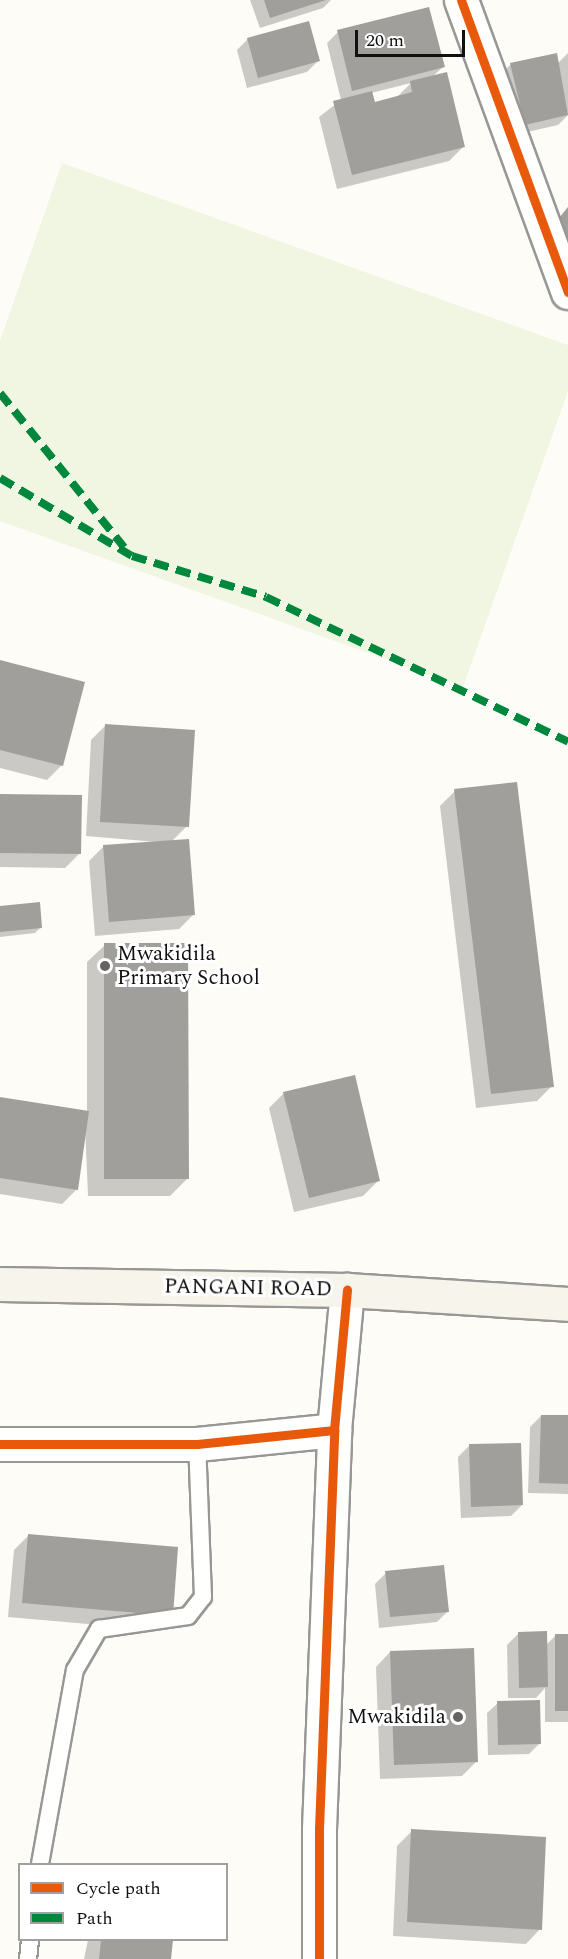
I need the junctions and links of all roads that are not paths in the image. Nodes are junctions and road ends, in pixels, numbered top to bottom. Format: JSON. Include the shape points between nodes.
{"nodes":[{"id":1,"x":461,"y":0,"type":"edge"},
{"id":2,"x":568,"y":292,"type":"edge"},
{"id":3,"x":0,"y":1284,"type":"edge"},
{"id":4,"x":347,"y":1290,"type":"junction"},
{"id":5,"x":568,"y":1304,"type":"edge"},
{"id":6,"x":334,"y":1430,"type":"junction"},
{"id":7,"x":197,"y":1444,"type":"junction"},
{"id":8,"x":2,"y":1445,"type":"edge"},
{"id":9,"x":40,"y":1863,"type":"edge"},
{"id":10,"x":30,"y":1941,"type":"edge"},
{"id":11,"x":28,"y":1959,"type":"edge"},
{"id":12,"x":319,"y":1959,"type":"edge"}],
"edges":[{"from":1,"to":2,"type":"street"},
{"from":3,"to":4,"type":"main road","name":"PANGANI ROAD"},
{"from":4,"to":5,"type":"main road","name":"PANGANI ROAD"},
{"from":4,"to":6,"type":"street"},
{"from":6,"to":7,"type":"street"},
{"from":6,"to":12,"type":"street"},
{"from":7,"to":8,"type":"street"},
{"from":7,"to":9,"type":"lane","via":[[203,1597],[188,1616],[99,1629],[75,1670]]},
{"from":10,"to":11,"type":"lane"}]}
